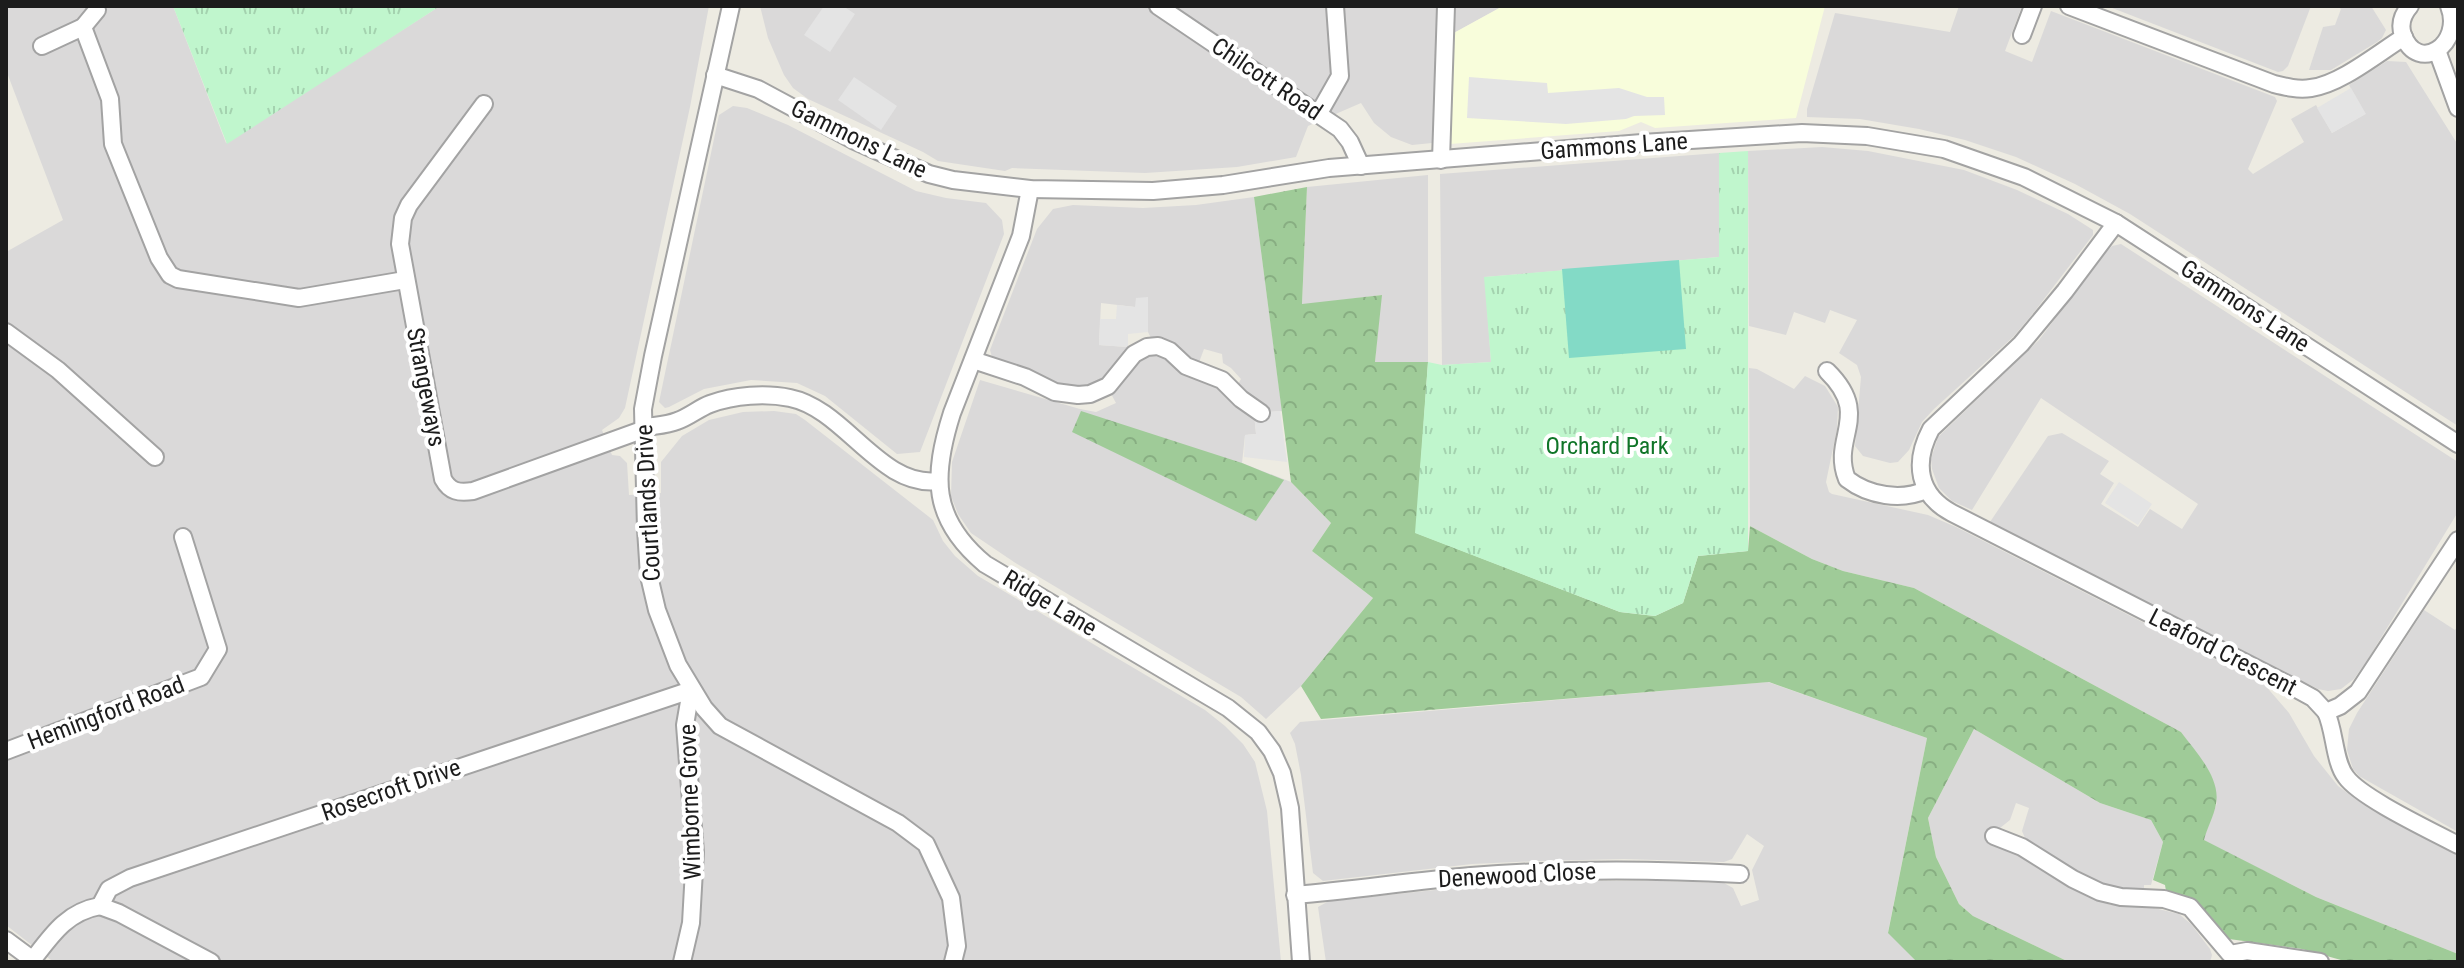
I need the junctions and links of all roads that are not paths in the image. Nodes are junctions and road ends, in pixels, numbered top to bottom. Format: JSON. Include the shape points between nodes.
{"nodes":[{"id":1,"x":731,"y":6,"type":"edge"},
{"id":2,"x":1158,"y":6,"type":"edge"},
{"id":3,"x":1335,"y":6,"type":"edge"},
{"id":4,"x":1446,"y":6,"type":"edge"},
{"id":5,"x":2033,"y":6,"type":"edge"},
{"id":6,"x":2069,"y":6,"type":"edge"},
{"id":7,"x":2449,"y":6,"type":"edge"},
{"id":8,"x":2409,"y":7,"type":"edge"},
{"id":9,"x":97,"y":10,"type":"dead end"},
{"id":10,"x":83,"y":27,"type":"junction"},
{"id":11,"x":2457,"y":34,"type":"edge"},
{"id":12,"x":2022,"y":35,"type":"dead end"},
{"id":13,"x":2404,"y":37,"type":"junction"},
{"id":14,"x":42,"y":46,"type":"dead end"},
{"id":15,"x":2438,"y":53,"type":"junction"},
{"id":16,"x":715,"y":75,"type":"junction"},
{"id":17,"x":484,"y":104,"type":"dead end"},
{"id":18,"x":2458,"y":108,"type":"edge"},
{"id":19,"x":1319,"y":113,"type":"junction"},
{"id":20,"x":1441,"y":160,"type":"junction"},
{"id":21,"x":1361,"y":166,"type":"junction"},
{"id":22,"x":1030,"y":189,"type":"junction"},
{"id":23,"x":2116,"y":223,"type":"junction"},
{"id":24,"x":405,"y":280,"type":"junction"},
{"id":25,"x":6,"y":332,"type":"edge"},
{"id":26,"x":973,"y":360,"type":"junction"},
{"id":27,"x":1827,"y":371,"type":"dead end"},
{"id":28,"x":1261,"y":413,"type":"dead end"},
{"id":29,"x":644,"y":429,"type":"junction"},
{"id":30,"x":2458,"y":444,"type":"edge"},
{"id":31,"x":155,"y":457,"type":"dead end"},
{"id":32,"x":938,"y":481,"type":"junction"},
{"id":33,"x":1926,"y":490,"type":"junction"},
{"id":34,"x":183,"y":537,"type":"dead end"},
{"id":35,"x":2458,"y":540,"type":"edge"},
{"id":36,"x":691,"y":690,"type":"junction"},
{"id":37,"x":2326,"y":712,"type":"junction"},
{"id":38,"x":6,"y":751,"type":"edge"},
{"id":39,"x":1994,"y":836,"type":"dead end"},
{"id":40,"x":2458,"y":845,"type":"edge"},
{"id":41,"x":1740,"y":874,"type":"dead end"},
{"id":42,"x":1295,"y":895,"type":"junction"},
{"id":43,"x":100,"y":906,"type":"junction"},
{"id":44,"x":6,"y":940,"type":"edge"},
{"id":45,"x":2226,"y":958,"type":"edge"},
{"id":46,"x":32,"y":961,"type":"edge"},
{"id":47,"x":211,"y":962,"type":"edge"},
{"id":48,"x":682,"y":962,"type":"edge"},
{"id":49,"x":953,"y":962,"type":"edge"},
{"id":50,"x":1301,"y":962,"type":"edge"},
{"id":51,"x":2320,"y":962,"type":"edge"}],
"edges":[{"from":1,"to":16,"type":"street","name":"Courtlands Drive"},
{"from":2,"to":19,"type":"street","name":"Chilcott Road"},
{"from":3,"to":19,"type":"street","via":[[1340,76]]},
{"from":4,"to":20,"type":"street"},
{"from":5,"to":12,"type":"street"},
{"from":6,"to":13,"type":"street","via":[[2295,89],[2330,82]]},
{"from":7,"to":11,"type":"street","via":[[2456,15]]},
{"from":8,"to":13,"type":"street","via":[[2402,22]]},
{"from":9,"to":10,"type":"street"},
{"from":10,"to":14,"type":"street"},
{"from":10,"to":24,"type":"street","via":[[110,99],[113,144],[170,275],[299,298]]},
{"from":11,"to":15,"type":"street"},
{"from":13,"to":15,"type":"street","via":[[2414,49]]},
{"from":15,"to":18,"type":"street"},
{"from":16,"to":22,"type":"street","name":"Gammons Lane","via":[[758,89],[929,174]]},
{"from":16,"to":29,"type":"street","name":"Courtlands Drive","via":[[647,384]]},
{"from":17,"to":24,"type":"street","name":"Strangeways","via":[[403,218]]},
{"from":19,"to":21,"type":"street","name":"Chilcott Road","via":[[1340,129]]},
{"from":20,"to":21,"type":"street","name":"Gammons Lane"},
{"from":20,"to":23,"type":"street","name":"Gammons Lane","via":[[1839,133],[1979,160]]},
{"from":21,"to":22,"type":"street","name":"Gammons Lane","via":[[1153,191]]},
{"from":22,"to":26,"type":"street","name":"Ridge Lane","via":[[1021,236]]},
{"from":23,"to":30,"type":"street","name":"Gammons Lane"},
{"from":23,"to":33,"type":"street","via":[[2036,327],[1931,429],[1921,458]]},
{"from":24,"to":29,"type":"street","name":"Strangeways","via":[[443,479],[451,489],[473,491]]},
{"from":25,"to":31,"type":"street","via":[[58,370]]},
{"from":26,"to":28,"type":"street","via":[[1055,392],[1078,395],[1108,386],[1134,354],[1158,346],[1186,366],[1222,380]]},
{"from":26,"to":32,"type":"street","name":"Ridge Lane","via":[[943,442]]},
{"from":27,"to":33,"type":"street","via":[[1847,399],[1847,479],[1897,497]]},
{"from":29,"to":32,"type":"street","via":[[674,423],[722,400],[794,399],[814,406],[898,473]]},
{"from":29,"to":36,"type":"street","name":"Courtlands Drive","via":[[649,576],[665,635]]},
{"from":32,"to":42,"type":"street","name":"Ridge Lane","via":[[954,531],[985,564],[1228,708],[1258,732],[1277,761],[1287,790]]},
{"from":33,"to":37,"type":"street","name":"Leaford Crescent","via":[[1941,508],[2291,686]]},
{"from":34,"to":38,"type":"street","name":"Hemingford Road","via":[[218,649],[201,677]]},
{"from":35,"to":37,"type":"street","via":[[2358,692]]},
{"from":36,"to":43,"type":"street","name":"Rosecroft Drive","via":[[130,878],[109,889]]},
{"from":36,"to":48,"type":"street","name":"Wimborne Grove","via":[[685,725],[695,852],[691,923]]},
{"from":36,"to":49,"type":"street","name":"Courtlands Drive","via":[[728,732],[898,823],[926,844],[951,898],[957,946]]},
{"from":37,"to":40,"type":"street","via":[[2346,778],[2361,792]]},
{"from":39,"to":45,"type":"street","via":[[2100,892],[2190,907]]},
{"from":41,"to":42,"type":"street","name":"Denewood Close","via":[[1532,872]]},
{"from":42,"to":50,"type":"street","name":"Ridge Lane"},
{"from":43,"to":46,"type":"street","via":[[70,917]]},
{"from":43,"to":47,"type":"street"},
{"from":44,"to":46,"type":"street"},
{"from":45,"to":51,"type":"street","via":[[2247,951]]}]}
